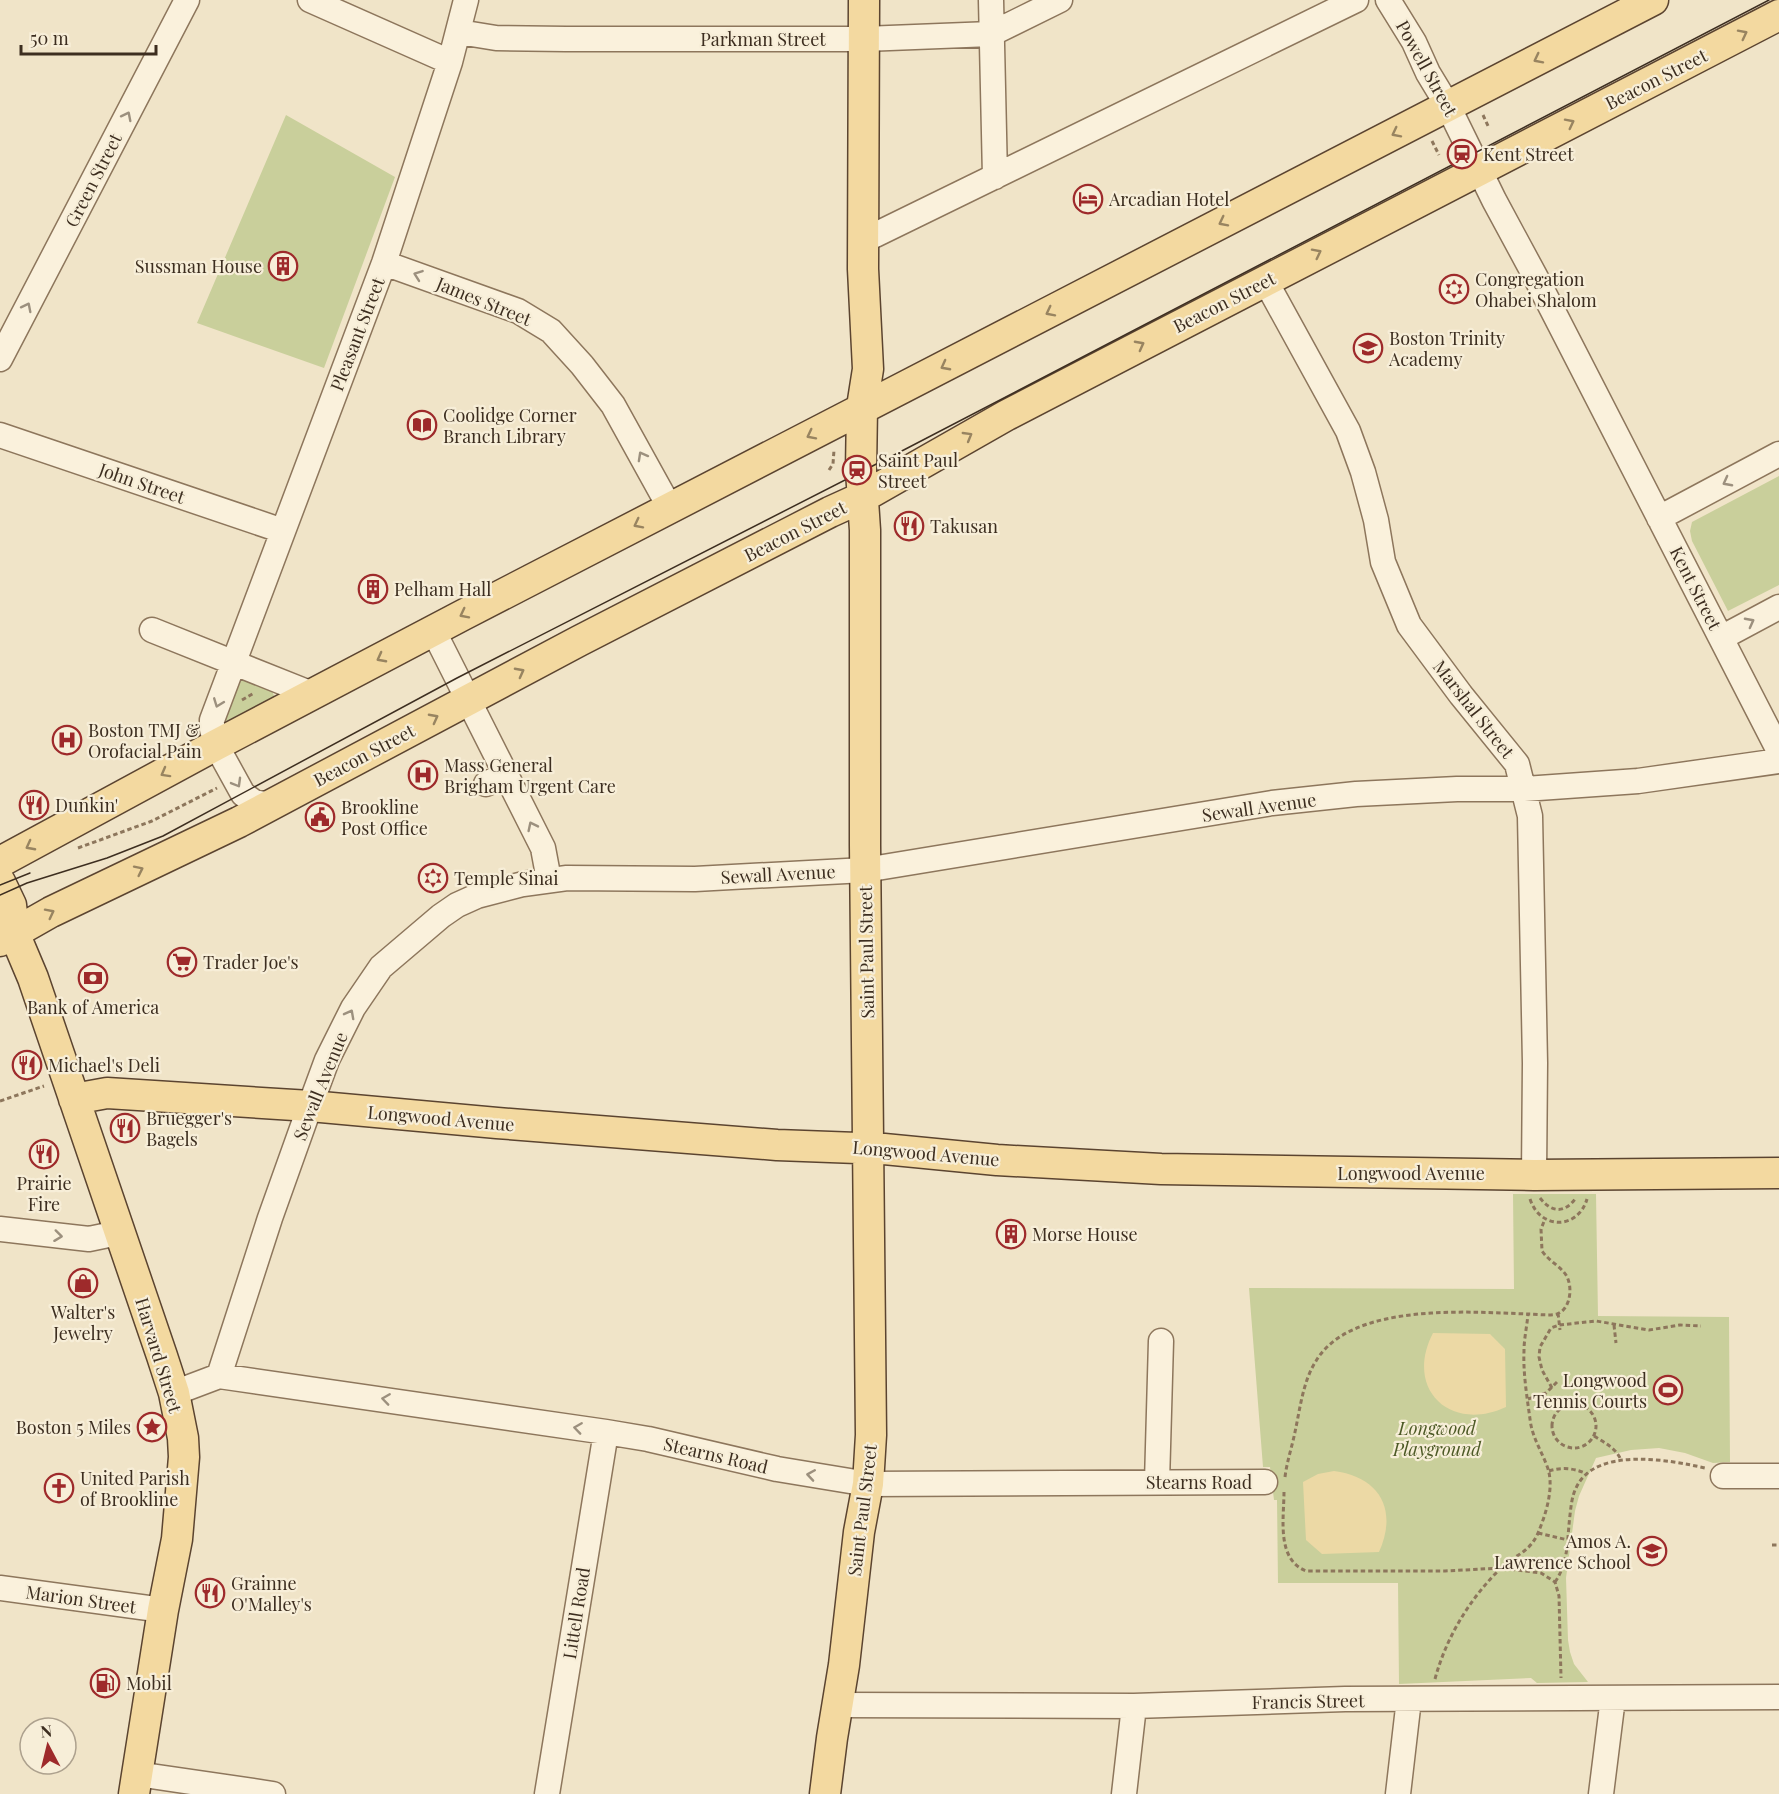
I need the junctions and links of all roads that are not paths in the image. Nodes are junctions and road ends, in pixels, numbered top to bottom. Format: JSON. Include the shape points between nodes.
{"nodes":[{"id":1,"x":187,"y":0,"type":"edge"},
{"id":2,"x":310,"y":0,"type":"edge"},
{"id":3,"x":466,"y":0,"type":"edge"},
{"id":4,"x":864,"y":0,"type":"edge"},
{"id":5,"x":990,"y":0,"type":"edge"},
{"id":6,"x":1060,"y":0,"type":"edge"},
{"id":7,"x":1356,"y":0,"type":"edge"},
{"id":8,"x":1388,"y":0,"type":"edge"},
{"id":9,"x":1640,"y":3,"type":"edge"},
{"id":10,"x":1779,"y":15,"type":"edge"},
{"id":11,"x":459,"y":32,"type":"junction"},
{"id":12,"x":991,"y":34,"type":"junction"},
{"id":13,"x":864,"y":39,"type":"junction"},
{"id":14,"x":450,"y":62,"type":"junction"},
{"id":15,"x":1448,"y":106,"type":"junction"},
{"id":16,"x":1480,"y":169,"type":"junction"},
{"id":17,"x":995,"y":177,"type":"junction"},
{"id":18,"x":863,"y":239,"type":"junction"},
{"id":19,"x":384,"y":263,"type":"junction"},
{"id":20,"x":1265,"y":280,"type":"junction"},
{"id":21,"x":0,"y":359,"type":"edge"},
{"id":22,"x":862,"y":407,"type":"junction"},
{"id":23,"x":0,"y":435,"type":"edge"},
{"id":24,"x":1779,"y":454,"type":"edge"},
{"id":25,"x":862,"y":497,"type":"junction"},
{"id":26,"x":670,"y":508,"type":"junction"},
{"id":27,"x":1659,"y":518,"type":"junction"},
{"id":28,"x":283,"y":531,"type":"junction"},
{"id":29,"x":1779,"y":607,"type":"edge"},
{"id":30,"x":152,"y":630,"type":"dead end"},
{"id":31,"x":433,"y":630,"type":"junction"},
{"id":32,"x":1721,"y":638,"type":"junction"},
{"id":33,"x":234,"y":663,"type":"junction"},
{"id":34,"x":312,"y":694,"type":"junction"},
{"id":35,"x":469,"y":700,"type":"junction"},
{"id":36,"x":216,"y":745,"type":"junction"},
{"id":37,"x":1779,"y":751,"type":"edge"},
{"id":38,"x":1779,"y":761,"type":"edge"},
{"id":39,"x":1524,"y":789,"type":"junction"},
{"id":40,"x":271,"y":805,"type":"junction"},
{"id":41,"x":0,"y":862,"type":"edge"},
{"id":42,"x":865,"y":870,"type":"junction"},
{"id":43,"x":549,"y":880,"type":"junction"},
{"id":44,"x":0,"y":882,"type":"edge"},
{"id":45,"x":4,"y":933,"type":"edge"},
{"id":46,"x":74,"y":1099,"type":"junction"},
{"id":47,"x":310,"y":1106,"type":"junction"},
{"id":48,"x":869,"y":1149,"type":"junction"},
{"id":49,"x":1779,"y":1173,"type":"edge"},
{"id":50,"x":1535,"y":1181,"type":"junction"},
{"id":51,"x":0,"y":1229,"type":"edge"},
{"id":52,"x":118,"y":1233,"type":"junction"},
{"id":53,"x":1161,"y":1341,"type":"dead end"},
{"id":54,"x":219,"y":1376,"type":"junction"},
{"id":55,"x":174,"y":1393,"type":"junction"},
{"id":56,"x":606,"y":1432,"type":"junction"},
{"id":57,"x":1723,"y":1476,"type":"road end"},
{"id":58,"x":1779,"y":1476,"type":"edge"},
{"id":59,"x":1156,"y":1482,"type":"junction"},
{"id":60,"x":868,"y":1484,"type":"junction"},
{"id":61,"x":1278,"y":1484,"type":"road end"},
{"id":62,"x":0,"y":1588,"type":"edge"},
{"id":63,"x":163,"y":1610,"type":"junction"},
{"id":64,"x":1779,"y":1697,"type":"edge"},
{"id":65,"x":1614,"y":1698,"type":"junction"},
{"id":66,"x":1409,"y":1699,"type":"junction"},
{"id":67,"x":838,"y":1705,"type":"junction"},
{"id":68,"x":1134,"y":1706,"type":"junction"},
{"id":69,"x":136,"y":1784,"type":"edge"},
{"id":70,"x":273,"y":1794,"type":"edge"},
{"id":71,"x":547,"y":1794,"type":"edge"},
{"id":72,"x":825,"y":1794,"type":"edge"},
{"id":73,"x":1124,"y":1794,"type":"edge"},
{"id":74,"x":1398,"y":1794,"type":"edge"},
{"id":75,"x":1601,"y":1794,"type":"edge"}],
"edges":[{"from":21,"to":1,"type":"street","name":"Green Street","one_way":true},
{"from":2,"to":14,"type":"street"},
{"from":3,"to":11,"type":"street","name":"Pleasant Street"},
{"from":4,"to":13,"type":"main road","name":"Saint Paul Street"},
{"from":5,"to":12,"type":"street"},
{"from":6,"to":12,"type":"street","name":"Parkman Street"},
{"from":7,"to":17,"type":"street"},
{"from":8,"to":15,"type":"street","name":"Powell Street"},
{"from":9,"to":15,"type":"main road","one_way":true},
{"from":16,"to":10,"type":"main road","name":"Beacon Street","one_way":true},
{"from":11,"to":13,"type":"street","name":"Parkman Street","via":[[512,38]]},
{"from":11,"to":14,"type":"street","name":"Pleasant Street"},
{"from":12,"to":13,"type":"street","name":"Parkman Street"},
{"from":12,"to":17,"type":"street"},
{"from":13,"to":18,"type":"main road","name":"Saint Paul Street"},
{"from":14,"to":19,"type":"street","name":"Pleasant Street"},
{"from":15,"to":16,"type":"street","name":"Powell Street"},
{"from":15,"to":22,"type":"main road","one_way":true},
{"from":20,"to":16,"type":"main road","name":"Beacon Street","one_way":true},
{"from":16,"to":27,"type":"street","name":"Kent Street"},
{"from":17,"to":18,"type":"street"},
{"from":18,"to":22,"type":"main road","name":"Saint Paul Street","via":[[868,369]]},
{"from":26,"to":19,"type":"street","name":"James Street","one_way":true,"via":[[613,405],[551,331],[518,311]]},
{"from":19,"to":28,"type":"street","name":"Pleasant Street"},
{"from":25,"to":20,"type":"main road","name":"Beacon Street","one_way":true,"via":[[987,425]]},
{"from":20,"to":39,"type":"street","name":"Marshal Street","via":[[1348,430],[1376,519],[1383,562],[1409,625],[1517,764]]},
{"from":22,"to":25,"type":"main road","name":"Saint Paul Street"},
{"from":22,"to":26,"type":"main road","one_way":true},
{"from":23,"to":28,"type":"street","name":"John Street"},
{"from":24,"to":27,"type":"street","one_way":true},
{"from":35,"to":25,"type":"main road","name":"Beacon Street","one_way":true},
{"from":25,"to":42,"type":"main road","name":"Saint Paul Street"},
{"from":26,"to":31,"type":"main road","one_way":true},
{"from":27,"to":32,"type":"street","name":"Kent Street"},
{"from":28,"to":33,"type":"street","name":"Pleasant Street"},
{"from":32,"to":29,"type":"street","one_way":true},
{"from":30,"to":33,"type":"street"},
{"from":31,"to":34,"type":"main road","one_way":true},
{"from":31,"to":35,"type":"street"},
{"from":32,"to":37,"type":"street","name":"Kent Street"},
{"from":33,"to":34,"type":"street"},
{"from":33,"to":36,"type":"street","name":"Pleasant Street","one_way":true,"via":[[212,720]]},
{"from":34,"to":36,"type":"main road"},
{"from":40,"to":35,"type":"main road","name":"Beacon Street","one_way":true},
{"from":43,"to":35,"type":"street","one_way":true,"via":[[543,848],[496,779]]},
{"from":36,"to":40,"type":"street","name":"Pleasant Street","one_way":true,"via":[[243,794],[254,802]]},
{"from":36,"to":41,"type":"main road","one_way":true},
{"from":38,"to":39,"type":"street","name":"Sewall Avenue","via":[[1638,781]]},
{"from":39,"to":42,"type":"street","name":"Sewall Avenue","via":[[1356,794],[1272,803]]},
{"from":39,"to":50,"type":"street","name":"Marshal Street","via":[[1530,816]]},
{"from":45,"to":40,"type":"main road","name":"Beacon Street","one_way":true},
{"from":42,"to":43,"type":"street","name":"Sewall Avenue","via":[[695,879]]},
{"from":42,"to":48,"type":"main road","name":"Saint Paul Street"},
{"from":47,"to":43,"type":"street","name":"Sewall Avenue","one_way":true,"via":[[353,1008],[381,966],[457,905],[498,889]]},
{"from":44,"to":45,"type":"main road","name":"Harvard Street","via":[[11,905]]},
{"from":45,"to":46,"type":"main road","name":"Harvard Street","via":[[33,978]]},
{"from":46,"to":47,"type":"main road","name":"Longwood Avenue","via":[[107,1093]]},
{"from":46,"to":52,"type":"main road","name":"Harvard Street"},
{"from":47,"to":48,"type":"main road","name":"Longwood Avenue","via":[[777,1145]]},
{"from":47,"to":54,"type":"street","name":"Sewall Avenue"},
{"from":48,"to":50,"type":"main road","name":"Longwood Avenue","via":[[1161,1169]]},
{"from":48,"to":60,"type":"main road","name":"Saint Paul Street"},
{"from":49,"to":50,"type":"main road","name":"Longwood Avenue"},
{"from":51,"to":52,"type":"street","one_way":true,"via":[[89,1239]]},
{"from":52,"to":55,"type":"main road","name":"Harvard Street"},
{"from":53,"to":59,"type":"street"},
{"from":54,"to":55,"type":"street","name":"Stearns Road"},
{"from":56,"to":54,"type":"street","name":"Stearns Road","one_way":true},
{"from":55,"to":63,"type":"main road","name":"Harvard Street","via":[[184,1457],[177,1539]]},
{"from":60,"to":56,"type":"street","name":"Stearns Road","one_way":true,"via":[[777,1469],[646,1429]]},
{"from":56,"to":71,"type":"street","name":"Littell Road"},
{"from":57,"to":58,"type":"street"},
{"from":59,"to":60,"type":"street","name":"Stearns Road"},
{"from":59,"to":61,"type":"street","name":"Stearns Road"},
{"from":60,"to":67,"type":"main road","name":"Saint Paul Street"},
{"from":62,"to":63,"type":"street","name":"Marion Street"},
{"from":63,"to":69,"type":"main road","name":"Harvard Street"},
{"from":64,"to":65,"type":"street","name":"Francis Street"},
{"from":65,"to":66,"type":"street","name":"Francis Street"},
{"from":65,"to":75,"type":"street"},
{"from":66,"to":68,"type":"street","name":"Francis Street"},
{"from":66,"to":74,"type":"street"},
{"from":67,"to":68,"type":"street","name":"Francis Street"},
{"from":67,"to":72,"type":"main road","name":"Saint Paul Street"},
{"from":68,"to":73,"type":"street"},
{"from":69,"to":70,"type":"street"}]}
